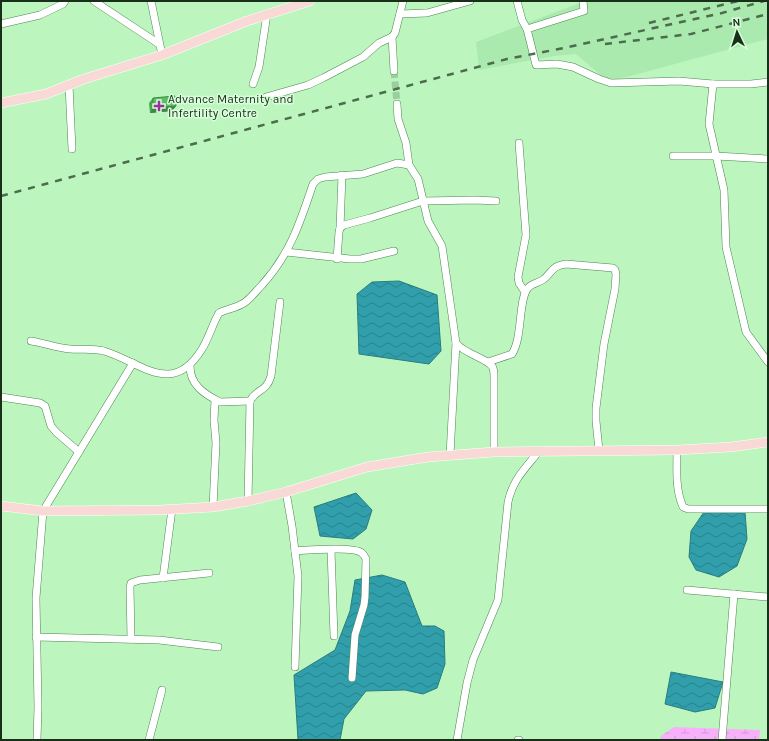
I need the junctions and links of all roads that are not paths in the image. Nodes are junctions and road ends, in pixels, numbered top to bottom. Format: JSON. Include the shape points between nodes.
{"nodes":[{"id":1,"x":65,"y":1,"type":"edge"},
{"id":2,"x":94,"y":1,"type":"edge"},
{"id":3,"x":150,"y":1,"type":"edge"},
{"id":4,"x":310,"y":1,"type":"edge"},
{"id":5,"x":403,"y":1,"type":"edge"},
{"id":6,"x":470,"y":1,"type":"edge"},
{"id":7,"x":517,"y":1,"type":"edge"},
{"id":8,"x":583,"y":1,"type":"edge"},
{"id":9,"x":267,"y":14,"type":"junction"},
{"id":10,"x":400,"y":14,"type":"junction"},
{"id":11,"x":1,"y":24,"type":"edge"},
{"id":12,"x":528,"y":29,"type":"junction"},
{"id":13,"x":392,"y":37,"type":"junction"},
{"id":14,"x":159,"y":44,"type":"junction"},
{"id":15,"x":162,"y":55,"type":"junction"},
{"id":16,"x":394,"y":71,"type":"tunnel mouth"},
{"id":17,"x":768,"y":82,"type":"edge"},
{"id":18,"x":69,"y":84,"type":"junction"},
{"id":19,"x":253,"y":84,"type":"dead end"},
{"id":20,"x":713,"y":84,"type":"junction"},
{"id":21,"x":266,"y":97,"type":"dead end"},
{"id":22,"x":1,"y":103,"type":"edge"},
{"id":23,"x":397,"y":104,"type":"tunnel mouth"},
{"id":24,"x":519,"y":143,"type":"dead end"},
{"id":25,"x":72,"y":149,"type":"dead end"},
{"id":26,"x":673,"y":156,"type":"dead end"},
{"id":27,"x":716,"y":156,"type":"junction"},
{"id":28,"x":768,"y":159,"type":"edge"},
{"id":29,"x":409,"y":165,"type":"junction"},
{"id":30,"x":342,"y":175,"type":"junction"},
{"id":31,"x":423,"y":201,"type":"junction"},
{"id":32,"x":496,"y":201,"type":"dead end"},
{"id":33,"x":340,"y":228,"type":"junction"},
{"id":34,"x":394,"y":251,"type":"dead end"},
{"id":35,"x":286,"y":252,"type":"junction"},
{"id":36,"x":337,"y":259,"type":"junction"},
{"id":37,"x":525,"y":292,"type":"junction"},
{"id":38,"x":280,"y":302,"type":"dead end"},
{"id":39,"x":31,"y":340,"type":"dead end"},
{"id":40,"x":456,"y":344,"type":"junction"},
{"id":41,"x":488,"y":362,"type":"junction"},
{"id":42,"x":768,"y":362,"type":"edge"},
{"id":43,"x":133,"y":363,"type":"junction"},
{"id":44,"x":190,"y":366,"type":"junction"},
{"id":45,"x":1,"y":397,"type":"edge"},
{"id":46,"x":215,"y":400,"type":"junction"},
{"id":47,"x":250,"y":401,"type":"junction"},
{"id":48,"x":768,"y":442,"type":"edge"},
{"id":49,"x":599,"y":450,"type":"junction"},
{"id":50,"x":677,"y":450,"type":"junction"},
{"id":51,"x":539,"y":451,"type":"junction"},
{"id":52,"x":79,"y":452,"type":"junction"},
{"id":53,"x":494,"y":452,"type":"junction"},
{"id":54,"x":450,"y":455,"type":"junction"},
{"id":55,"x":286,"y":492,"type":"junction"},
{"id":56,"x":248,"y":501,"type":"junction"},
{"id":57,"x":1,"y":506,"type":"edge"},
{"id":58,"x":213,"y":507,"type":"junction"},
{"id":59,"x":172,"y":509,"type":"junction"},
{"id":60,"x":768,"y":509,"type":"edge"},
{"id":61,"x":43,"y":511,"type":"junction"},
{"id":62,"x":331,"y":550,"type":"junction"},
{"id":63,"x":295,"y":551,"type":"junction"},
{"id":64,"x":209,"y":573,"type":"dead end"},
{"id":65,"x":163,"y":578,"type":"junction"},
{"id":66,"x":687,"y":590,"type":"dead end"},
{"id":67,"x":734,"y":594,"type":"junction"},
{"id":68,"x":768,"y":597,"type":"edge"},
{"id":69,"x":334,"y":636,"type":"dead end"},
{"id":70,"x":36,"y":637,"type":"junction"},
{"id":71,"x":131,"y":639,"type":"junction"},
{"id":72,"x":218,"y":647,"type":"dead end"},
{"id":73,"x":295,"y":667,"type":"dead end"},
{"id":74,"x":352,"y":678,"type":"dead end"},
{"id":75,"x":162,"y":690,"type":"dead end"},
{"id":76,"x":37,"y":740,"type":"edge"},
{"id":77,"x":149,"y":740,"type":"edge"},
{"id":78,"x":457,"y":740,"type":"edge"},
{"id":79,"x":722,"y":740,"type":"edge"}],
"edges":[{"from":1,"to":11,"type":"street","via":[[40,15]]},
{"from":2,"to":14,"type":"street"},
{"from":3,"to":14,"type":"street"},
{"from":4,"to":9,"type":"main road"},
{"from":5,"to":10,"type":"street"},
{"from":6,"to":10,"type":"street","via":[[427,13]]},
{"from":7,"to":12,"type":"street","via":[[522,20]]},
{"from":8,"to":12,"type":"street","via":[[584,11]]},
{"from":9,"to":15,"type":"main road"},
{"from":9,"to":19,"type":"street","via":[[259,67]]},
{"from":10,"to":13,"type":"street"},
{"from":12,"to":20,"type":"street","via":[[536,65],[557,64],[573,67],[611,83],[679,81]]},
{"from":13,"to":16,"type":"street"},
{"from":13,"to":21,"type":"street","via":[[378,43],[363,57],[323,78]]},
{"from":14,"to":15,"type":"street"},
{"from":15,"to":18,"type":"main road"},
{"from":17,"to":20,"type":"street"},
{"from":18,"to":22,"type":"main road","via":[[46,94]]},
{"from":18,"to":25,"type":"street"},
{"from":20,"to":27,"type":"street","via":[[709,124]]},
{"from":23,"to":29,"type":"street"},
{"from":24,"to":37,"type":"street","via":[[526,227],[518,277]]},
{"from":26,"to":27,"type":"street"},
{"from":27,"to":28,"type":"street"},
{"from":27,"to":42,"type":"street","via":[[725,203],[726,247],[743,322],[746,332]]},
{"from":29,"to":30,"type":"street","via":[[397,163],[363,174]]},
{"from":29,"to":31,"type":"street","via":[[418,179]]},
{"from":30,"to":33,"type":"street"},
{"from":30,"to":35,"type":"street","via":[[318,179],[313,184]]},
{"from":31,"to":32,"type":"street"},
{"from":31,"to":33,"type":"street"},
{"from":31,"to":40,"type":"street","via":[[428,221],[443,250]]},
{"from":33,"to":36,"type":"street"},
{"from":34,"to":36,"type":"street","via":[[361,259]]},
{"from":35,"to":36,"type":"street"},
{"from":35,"to":44,"type":"street","via":[[252,296],[234,308],[218,313],[203,348]]},
{"from":37,"to":41,"type":"street","via":[[515,350],[509,356]]},
{"from":37,"to":49,"type":"street","via":[[559,265],[607,267],[615,270],[615,289],[596,399]]},
{"from":38,"to":47,"type":"street","via":[[271,376],[267,386]]},
{"from":39,"to":43,"type":"street","via":[[69,349],[97,349]]},
{"from":40,"to":41,"type":"street","via":[[464,351]]},
{"from":40,"to":54,"type":"street"},
{"from":41,"to":53,"type":"street","via":[[493,368],[494,378]]},
{"from":43,"to":44,"type":"street","via":[[158,374],[170,374]]},
{"from":43,"to":52,"type":"street"},
{"from":44,"to":46,"type":"street","via":[[190,374],[202,393]]},
{"from":45,"to":52,"type":"street","via":[[45,406],[51,426]]},
{"from":46,"to":47,"type":"street"},
{"from":46,"to":58,"type":"street"},
{"from":47,"to":56,"type":"street"},
{"from":48,"to":50,"type":"main road"},
{"from":49,"to":50,"type":"main road"},
{"from":49,"to":51,"type":"main road"},
{"from":50,"to":60,"type":"street","via":[[678,498],[682,507]]},
{"from":51,"to":53,"type":"main road"},
{"from":51,"to":78,"type":"street","via":[[514,482],[511,490],[498,600],[473,660]]},
{"from":52,"to":61,"type":"street"},
{"from":53,"to":54,"type":"main road"},
{"from":54,"to":55,"type":"main road","via":[[367,467]]},
{"from":55,"to":56,"type":"main road"},
{"from":55,"to":63,"type":"street"},
{"from":56,"to":58,"type":"main road"},
{"from":57,"to":61,"type":"main road"},
{"from":58,"to":59,"type":"main road"},
{"from":59,"to":61,"type":"main road"},
{"from":59,"to":65,"type":"street"},
{"from":61,"to":70,"type":"street","via":[[36,598]]},
{"from":62,"to":63,"type":"street"},
{"from":62,"to":69,"type":"street"},
{"from":62,"to":74,"type":"street","via":[[357,551],[366,559],[366,597],[355,635]]},
{"from":63,"to":73,"type":"street","via":[[298,601]]},
{"from":64,"to":65,"type":"street"},
{"from":65,"to":71,"type":"street","via":[[131,583]]},
{"from":66,"to":67,"type":"street"},
{"from":67,"to":68,"type":"street"},
{"from":67,"to":79,"type":"street"},
{"from":70,"to":71,"type":"street"},
{"from":70,"to":76,"type":"street"},
{"from":71,"to":72,"type":"street"},
{"from":75,"to":77,"type":"street"}]}
